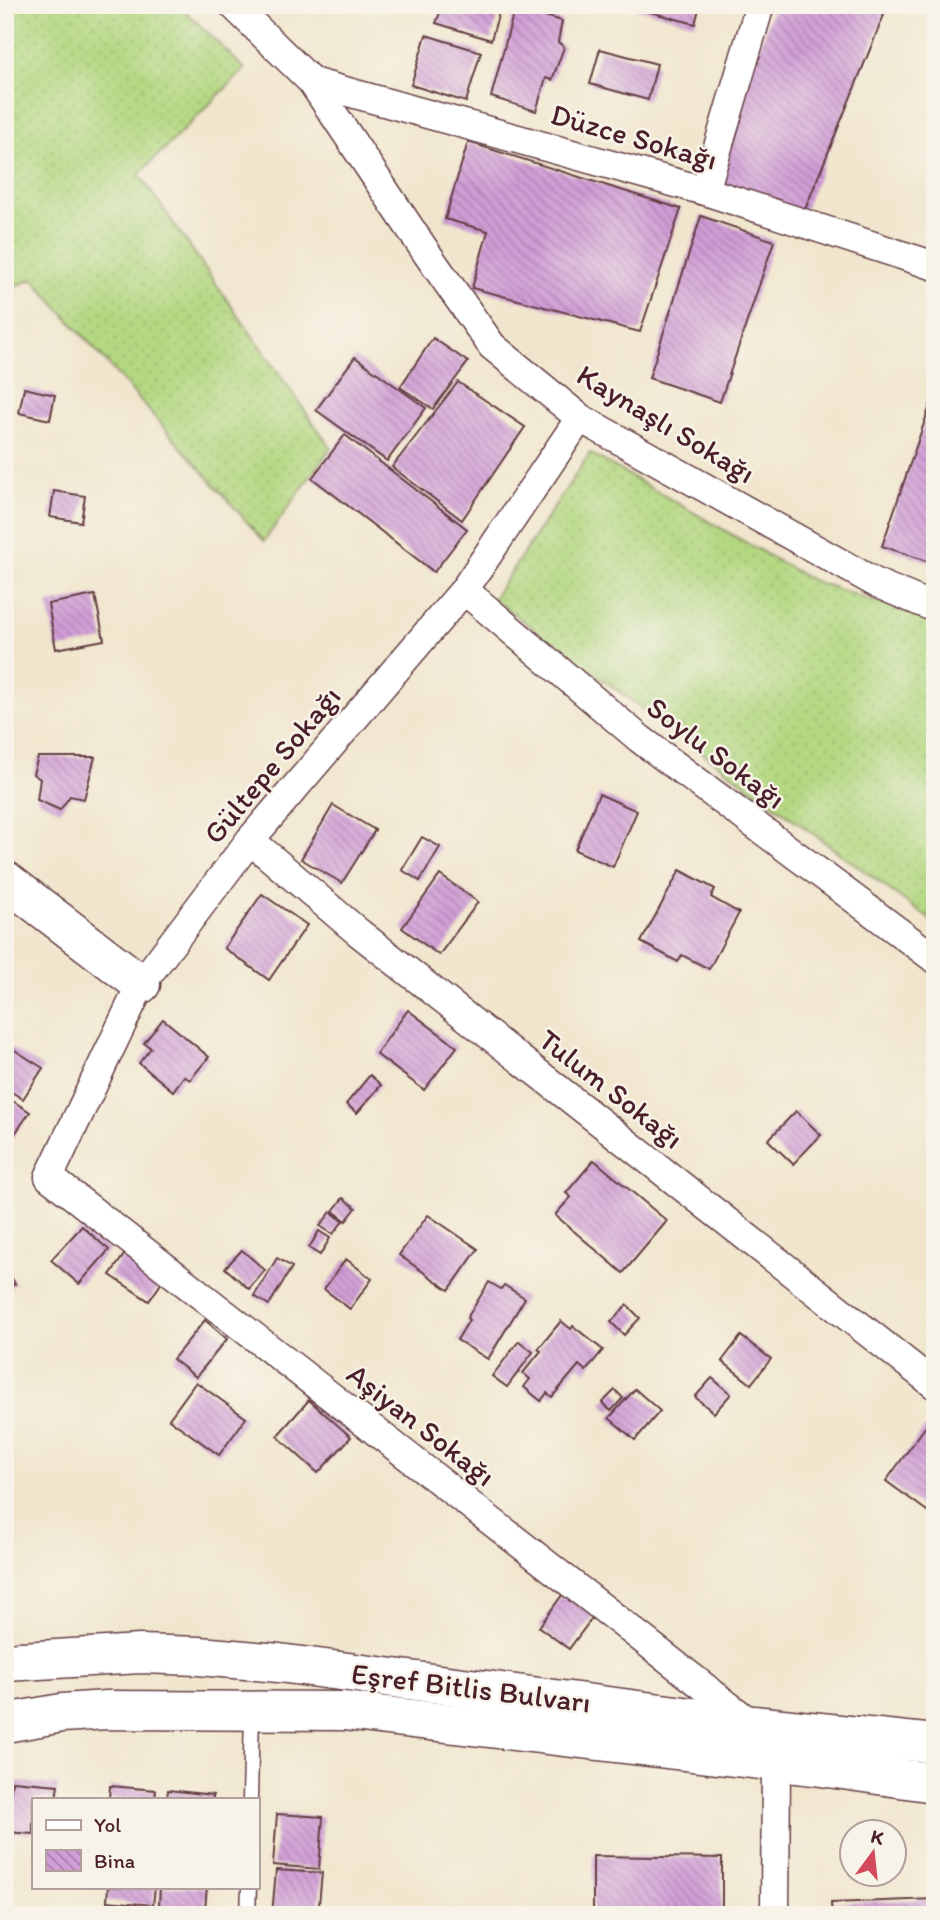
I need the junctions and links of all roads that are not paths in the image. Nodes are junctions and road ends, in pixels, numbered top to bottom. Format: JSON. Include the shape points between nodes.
{"nodes":[{"id":1,"x":233,"y":5,"type":"edge"},
{"id":2,"x":760,"y":5,"type":"edge"},
{"id":3,"x":312,"y":82,"type":"junction"},
{"id":4,"x":705,"y":191,"type":"junction"},
{"id":5,"x":935,"y":266,"type":"edge"},
{"id":6,"x":580,"y":418,"type":"junction"},
{"id":7,"x":464,"y":590,"type":"junction"},
{"id":8,"x":935,"y":608,"type":"edge"},
{"id":9,"x":250,"y":840,"type":"junction"},
{"id":10,"x":5,"y":880,"type":"edge"},
{"id":11,"x":935,"y":959,"type":"edge"},
{"id":12,"x":141,"y":984,"type":"junction"},
{"id":13,"x":49,"y":1177,"type":"joint"},
{"id":14,"x":934,"y":1383,"type":"edge"},
{"id":15,"x":5,"y":1662,"type":"edge"},
{"id":16,"x":252,"y":1710,"type":"junction"},
{"id":17,"x":5,"y":1723,"type":"edge"},
{"id":18,"x":753,"y":1724,"type":"junction"},
{"id":19,"x":935,"y":1744,"type":"edge"},
{"id":20,"x":776,"y":1762,"type":"junction"},
{"id":21,"x":935,"y":1783,"type":"edge"},
{"id":22,"x":250,"y":1798,"type":"edge"},
{"id":23,"x":249,"y":1888,"type":"edge"},
{"id":24,"x":248,"y":1915,"type":"edge"},
{"id":25,"x":775,"y":1915,"type":"edge"}],
"edges":[{"from":1,"to":3,"type":"street","name":"Kaynaşlı Sokağı"},
{"from":2,"to":4,"type":"street"},
{"from":3,"to":4,"type":"street","name":"Düzce Sokağı"},
{"from":3,"to":6,"type":"street","name":"Kaynaşlı Sokağı","via":[[492,346]]},
{"from":4,"to":5,"type":"street","name":"Düzce Sokağı"},
{"from":6,"to":7,"type":"street","name":"Gültepe Sokağı"},
{"from":6,"to":8,"type":"street","name":"Kaynaşlı Sokağı","via":[[878,584]]},
{"from":7,"to":9,"type":"street","name":"Gültepe Sokağı"},
{"from":7,"to":11,"type":"street","name":"Soylu Sokağı","via":[[640,739]]},
{"from":9,"to":12,"type":"street","name":"Gültepe Sokağı"},
{"from":9,"to":14,"type":"street","name":"Tulum Sokağı","via":[[358,932]]},
{"from":10,"to":12,"type":"main road"},
{"from":12,"to":13,"type":"street","name":"Gültepe Sokağı"},
{"from":13,"to":18,"type":"street","name":"Aşiyan Sokağı"},
{"from":15,"to":18,"type":"main road","name":"Eşref Bitlis Bulvarı","via":[[140,1654],[199,1656]]},
{"from":16,"to":17,"type":"main road","name":"Eşref Bitlis Bulvarı","via":[[96,1711]]},
{"from":16,"to":20,"type":"main road","name":"Eşref Bitlis Bulvarı","via":[[344,1711]]},
{"from":16,"to":22,"type":"lane"},
{"from":18,"to":19,"type":"main road","name":"Eşref Bitlis Bulvarı"},
{"from":20,"to":21,"type":"main road","name":"Eşref Bitlis Bulvarı"},
{"from":20,"to":25,"type":"street"},
{"from":23,"to":24,"type":"lane"}]}
